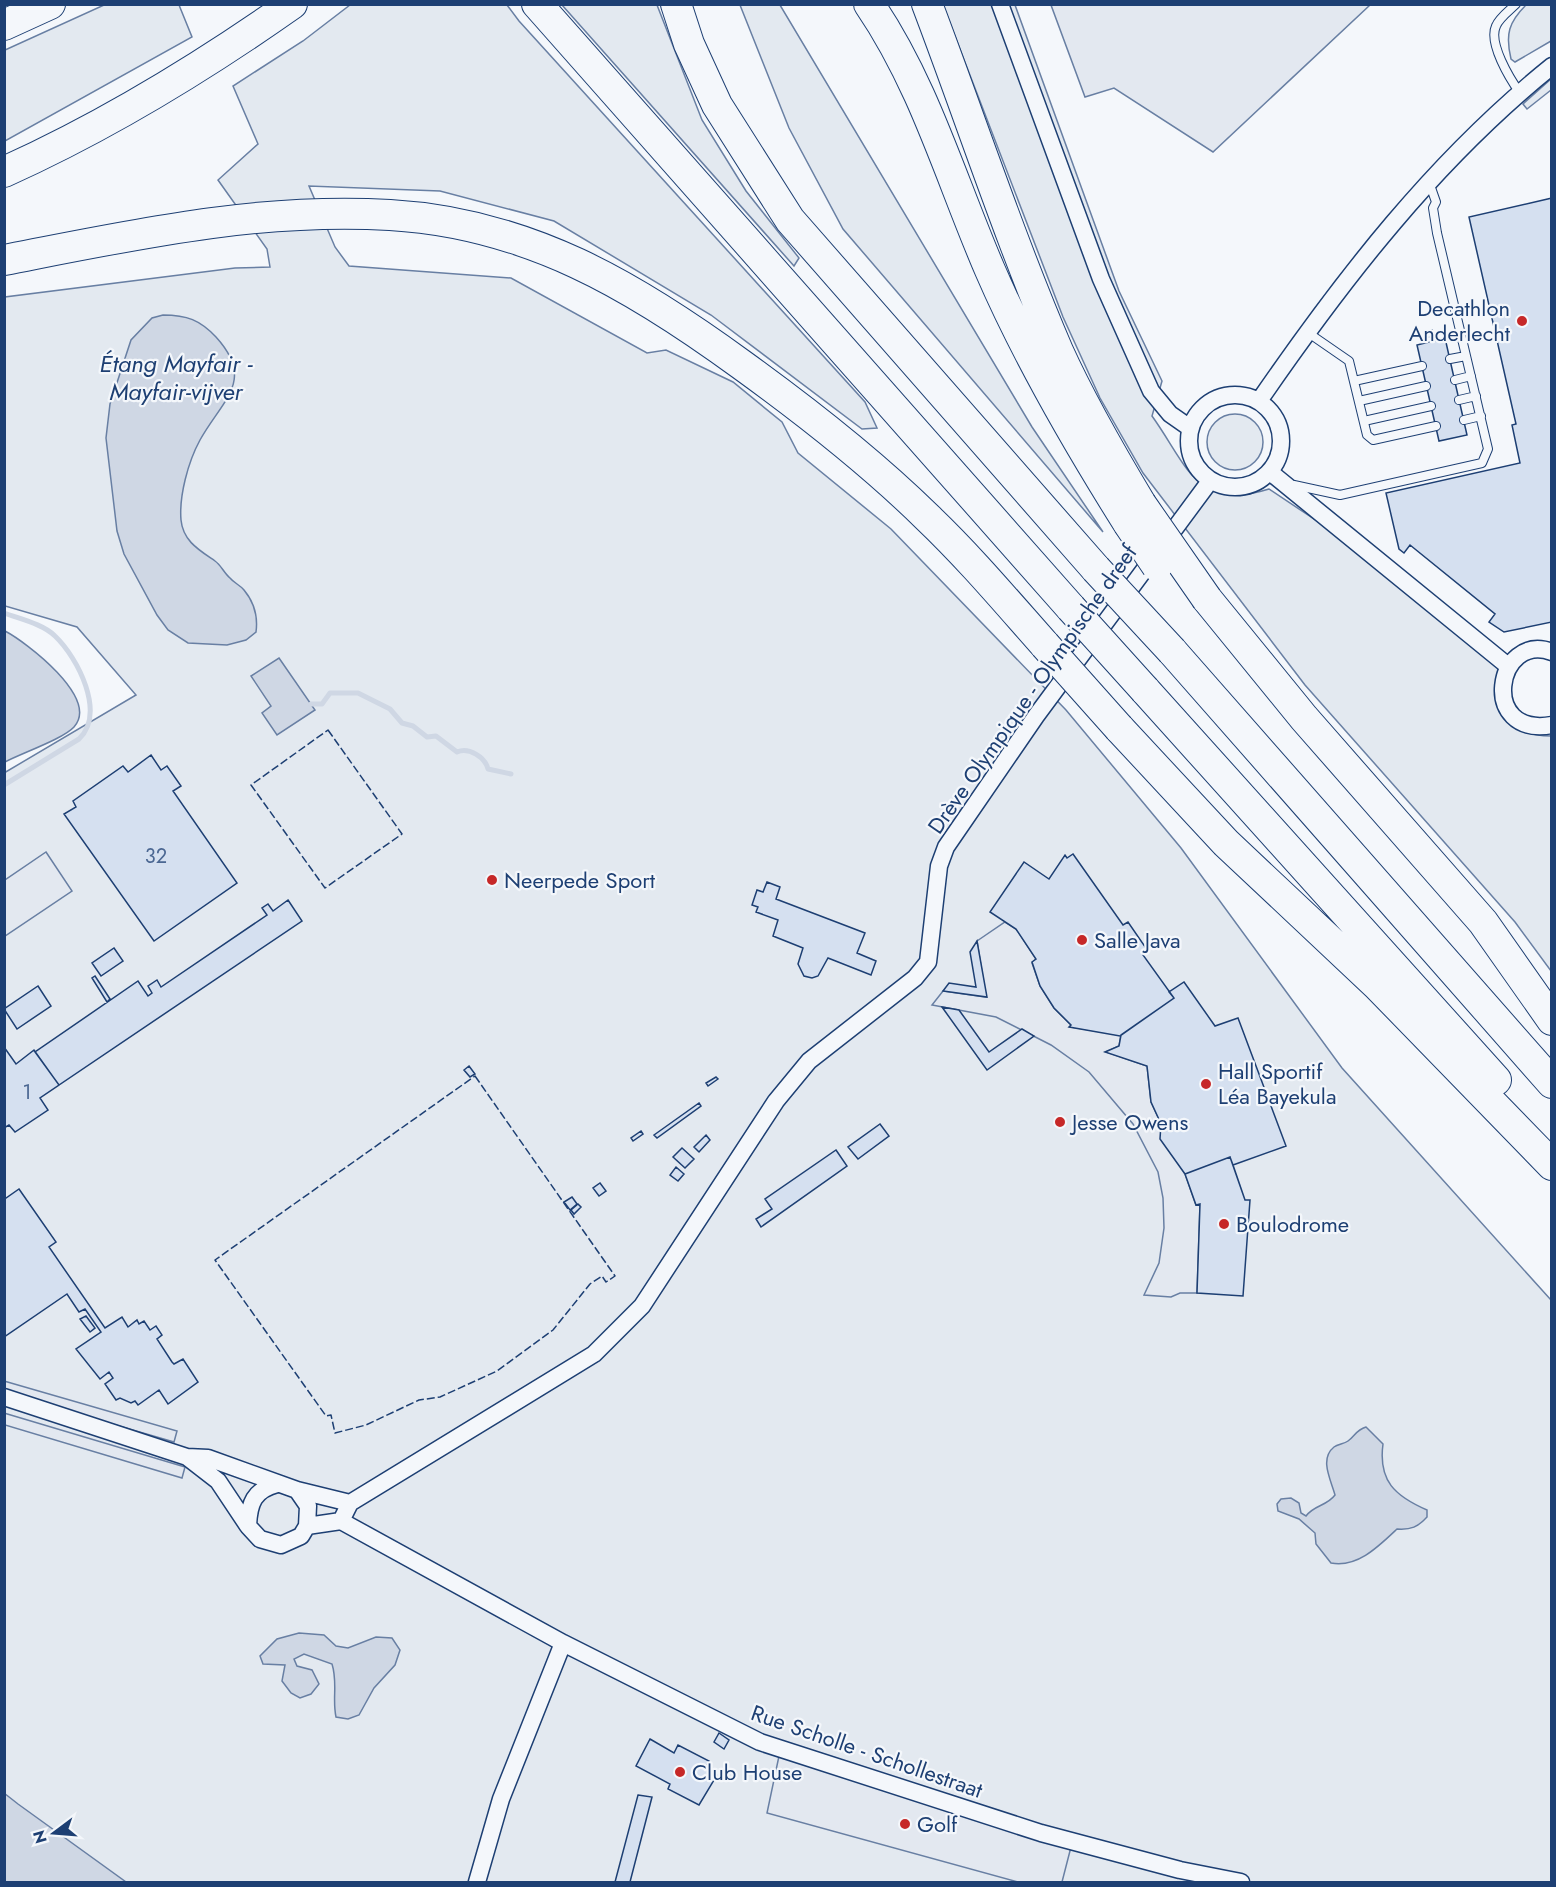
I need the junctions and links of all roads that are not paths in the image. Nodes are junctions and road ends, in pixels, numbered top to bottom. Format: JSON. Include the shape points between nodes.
{"nodes":[{"id":1,"x":50,"y":4,"type":"edge"},
{"id":2,"x":292,"y":4,"type":"edge"},
{"id":3,"x":537,"y":4,"type":"edge"},
{"id":4,"x":676,"y":4,"type":"edge"},
{"id":5,"x":869,"y":4,"type":"edge"},
{"id":6,"x":927,"y":4,"type":"edge"},
{"id":7,"x":1000,"y":4,"type":"edge"},
{"id":8,"x":1516,"y":4,"type":"edge"},
{"id":9,"x":4,"y":25,"type":"edge"},
{"id":10,"x":1551,"y":66,"type":"edge"},
{"id":11,"x":1520,"y":93,"type":"junction"},
{"id":12,"x":4,"y":172,"type":"edge"},
{"id":13,"x":1429,"y":182,"type":"junction"},
{"id":14,"x":4,"y":260,"type":"edge"},
{"id":15,"x":1307,"y":332,"type":"junction"},
{"id":16,"x":1466,"y":356,"type":"junction"},
{"id":17,"x":1450,"y":359,"type":"dead end"},
{"id":18,"x":1422,"y":366,"type":"dead end"},
{"id":19,"x":1471,"y":376,"type":"junction"},
{"id":20,"x":1455,"y":380,"type":"dead end"},
{"id":21,"x":1354,"y":381,"type":"junction"},
{"id":22,"x":1426,"y":386,"type":"dead end"},
{"id":23,"x":1476,"y":396,"type":"junction"},
{"id":24,"x":1460,"y":400,"type":"dead end"},
{"id":25,"x":1259,"y":401,"type":"junction"},
{"id":26,"x":1359,"y":401,"type":"junction"},
{"id":27,"x":1431,"y":406,"type":"dead end"},
{"id":28,"x":1480,"y":416,"type":"junction"},
{"id":29,"x":1464,"y":420,"type":"dead end"},
{"id":30,"x":1364,"y":421,"type":"junction"},
{"id":31,"x":1436,"y":426,"type":"dead end"},
{"id":32,"x":1190,"y":428,"type":"junction"},
{"id":33,"x":1270,"y":472,"type":"junction"},
{"id":34,"x":1210,"y":481,"type":"junction"},
{"id":35,"x":1288,"y":484,"type":"junction"},
{"id":36,"x":1134,"y":513,"type":"junction"},
{"id":37,"x":1551,"y":652,"type":"edge"},
{"id":38,"x":1508,"y":666,"type":"junction"},
{"id":39,"x":1551,"y":725,"type":"edge"},
{"id":40,"x":1551,"y":1022,"type":"edge"},
{"id":41,"x":1551,"y":1083,"type":"edge"},
{"id":42,"x":1551,"y":1142,"type":"edge"},
{"id":43,"x":1551,"y":1165,"type":"edge"},
{"id":44,"x":4,"y":1397,"type":"edge"},
{"id":45,"x":187,"y":1457,"type":"junction"},
{"id":46,"x":277,"y":1484,"type":"junction"},
{"id":47,"x":297,"y":1490,"type":"junction"},
{"id":48,"x":350,"y":1503,"type":"junction"},
{"id":49,"x":341,"y":1521,"type":"junction"},
{"id":50,"x":248,"y":1526,"type":"junction"},
{"id":51,"x":307,"y":1526,"type":"junction"},
{"id":52,"x":563,"y":1643,"type":"junction"},
{"id":53,"x":477,"y":1882,"type":"edge"},
{"id":54,"x":1241,"y":1882,"type":"edge"}],
"edges":[{"from":1,"to":9,"type":"highway"},
{"from":2,"to":12,"type":"highway","via":[[176,81],[75,138]]},
{"from":3,"to":42,"type":"highway","bridge":true,"via":[[1071,608]]},
{"from":4,"to":41,"type":"highway","bridge":true,"via":[[689,45],[717,105],[790,220]]},
{"from":5,"to":36,"type":"highway","via":[[925,104],[1011,316],[1096,471]]},
{"from":6,"to":36,"type":"highway","via":[[1020,257],[1059,352]]},
{"from":7,"to":32,"type":"street","via":[[1101,279],[1150,391],[1170,414]]},
{"from":8,"to":11,"type":"lane","via":[[1496,25],[1494,35],[1505,73]]},
{"from":10,"to":11,"type":"street"},
{"from":11,"to":13,"type":"street"},
{"from":13,"to":15,"type":"street","via":[[1381,236]]},
{"from":13,"to":16,"type":"lane"},
{"from":14,"to":43,"type":"highway","bridge":true,"via":[[239,219],[391,215],[467,225],[545,248],[610,278],[689,326],[789,399],[879,472],[968,559],[1226,843],[1377,985]]},
{"from":15,"to":21,"type":"lane","via":[[1349,361]]},
{"from":15,"to":25,"type":"street"},
{"from":16,"to":17,"type":"lane"},
{"from":16,"to":19,"type":"lane"},
{"from":18,"to":21,"type":"lane"},
{"from":19,"to":20,"type":"lane"},
{"from":19,"to":23,"type":"lane"},
{"from":21,"to":26,"type":"lane"},
{"from":22,"to":26,"type":"lane"},
{"from":23,"to":24,"type":"lane"},
{"from":23,"to":28,"type":"lane"},
{"from":25,"to":32,"type":"street","via":[[1239,395],[1217,398],[1196,416]]},
{"from":25,"to":33,"type":"street","via":[[1272,412],[1282,442],[1279,458]]},
{"from":26,"to":30,"type":"lane"},
{"from":27,"to":30,"type":"lane"},
{"from":28,"to":29,"type":"lane"},
{"from":28,"to":35,"type":"lane","via":[[1488,449],[1482,463],[1340,495]]},
{"from":30,"to":31,"type":"lane","via":[[1367,435],[1373,440]]},
{"from":32,"to":34,"type":"street","via":[[1190,455]]},
{"from":33,"to":34,"type":"street","via":[[1242,488]]},
{"from":33,"to":35,"type":"street"},
{"from":34,"to":48,"type":"street","name":"Drève Olympique - Olympische dreef","via":[[1032,721],[946,847],[939,866],[928,962],[915,978],[809,1061],[776,1101],[642,1306],[594,1354]]},
{"from":35,"to":38,"type":"street"},
{"from":36,"to":40,"type":"highway","bridge":true,"via":[[1291,731]]},
{"from":37,"to":38,"type":"street","via":[[1544,649],[1524,653]]},
{"from":38,"to":39,"type":"street","via":[[1502,681],[1502,698],[1510,713],[1539,728]]},
{"from":44,"to":45,"type":"street"},
{"from":45,"to":46,"type":"street","via":[[208,1458]]},
{"from":45,"to":50,"type":"street","via":[[218,1481]]},
{"from":46,"to":47,"type":"street"},
{"from":46,"to":50,"type":"street","via":[[255,1495],[249,1506]]},
{"from":47,"to":48,"type":"street"},
{"from":47,"to":51,"type":"street","via":[[308,1506]]},
{"from":48,"to":49,"type":"street"},
{"from":49,"to":51,"type":"street"},
{"from":49,"to":52,"type":"street","name":"Rue Scholle - Schollestraat"},
{"from":50,"to":51,"type":"street","via":[[260,1539],[281,1545],[301,1536]]},
{"from":52,"to":53,"type":"street","via":[[501,1799]]},
{"from":52,"to":54,"type":"street","name":"Rue Scholle - Schollestraat","via":[[760,1742],[1041,1833]]}]}
